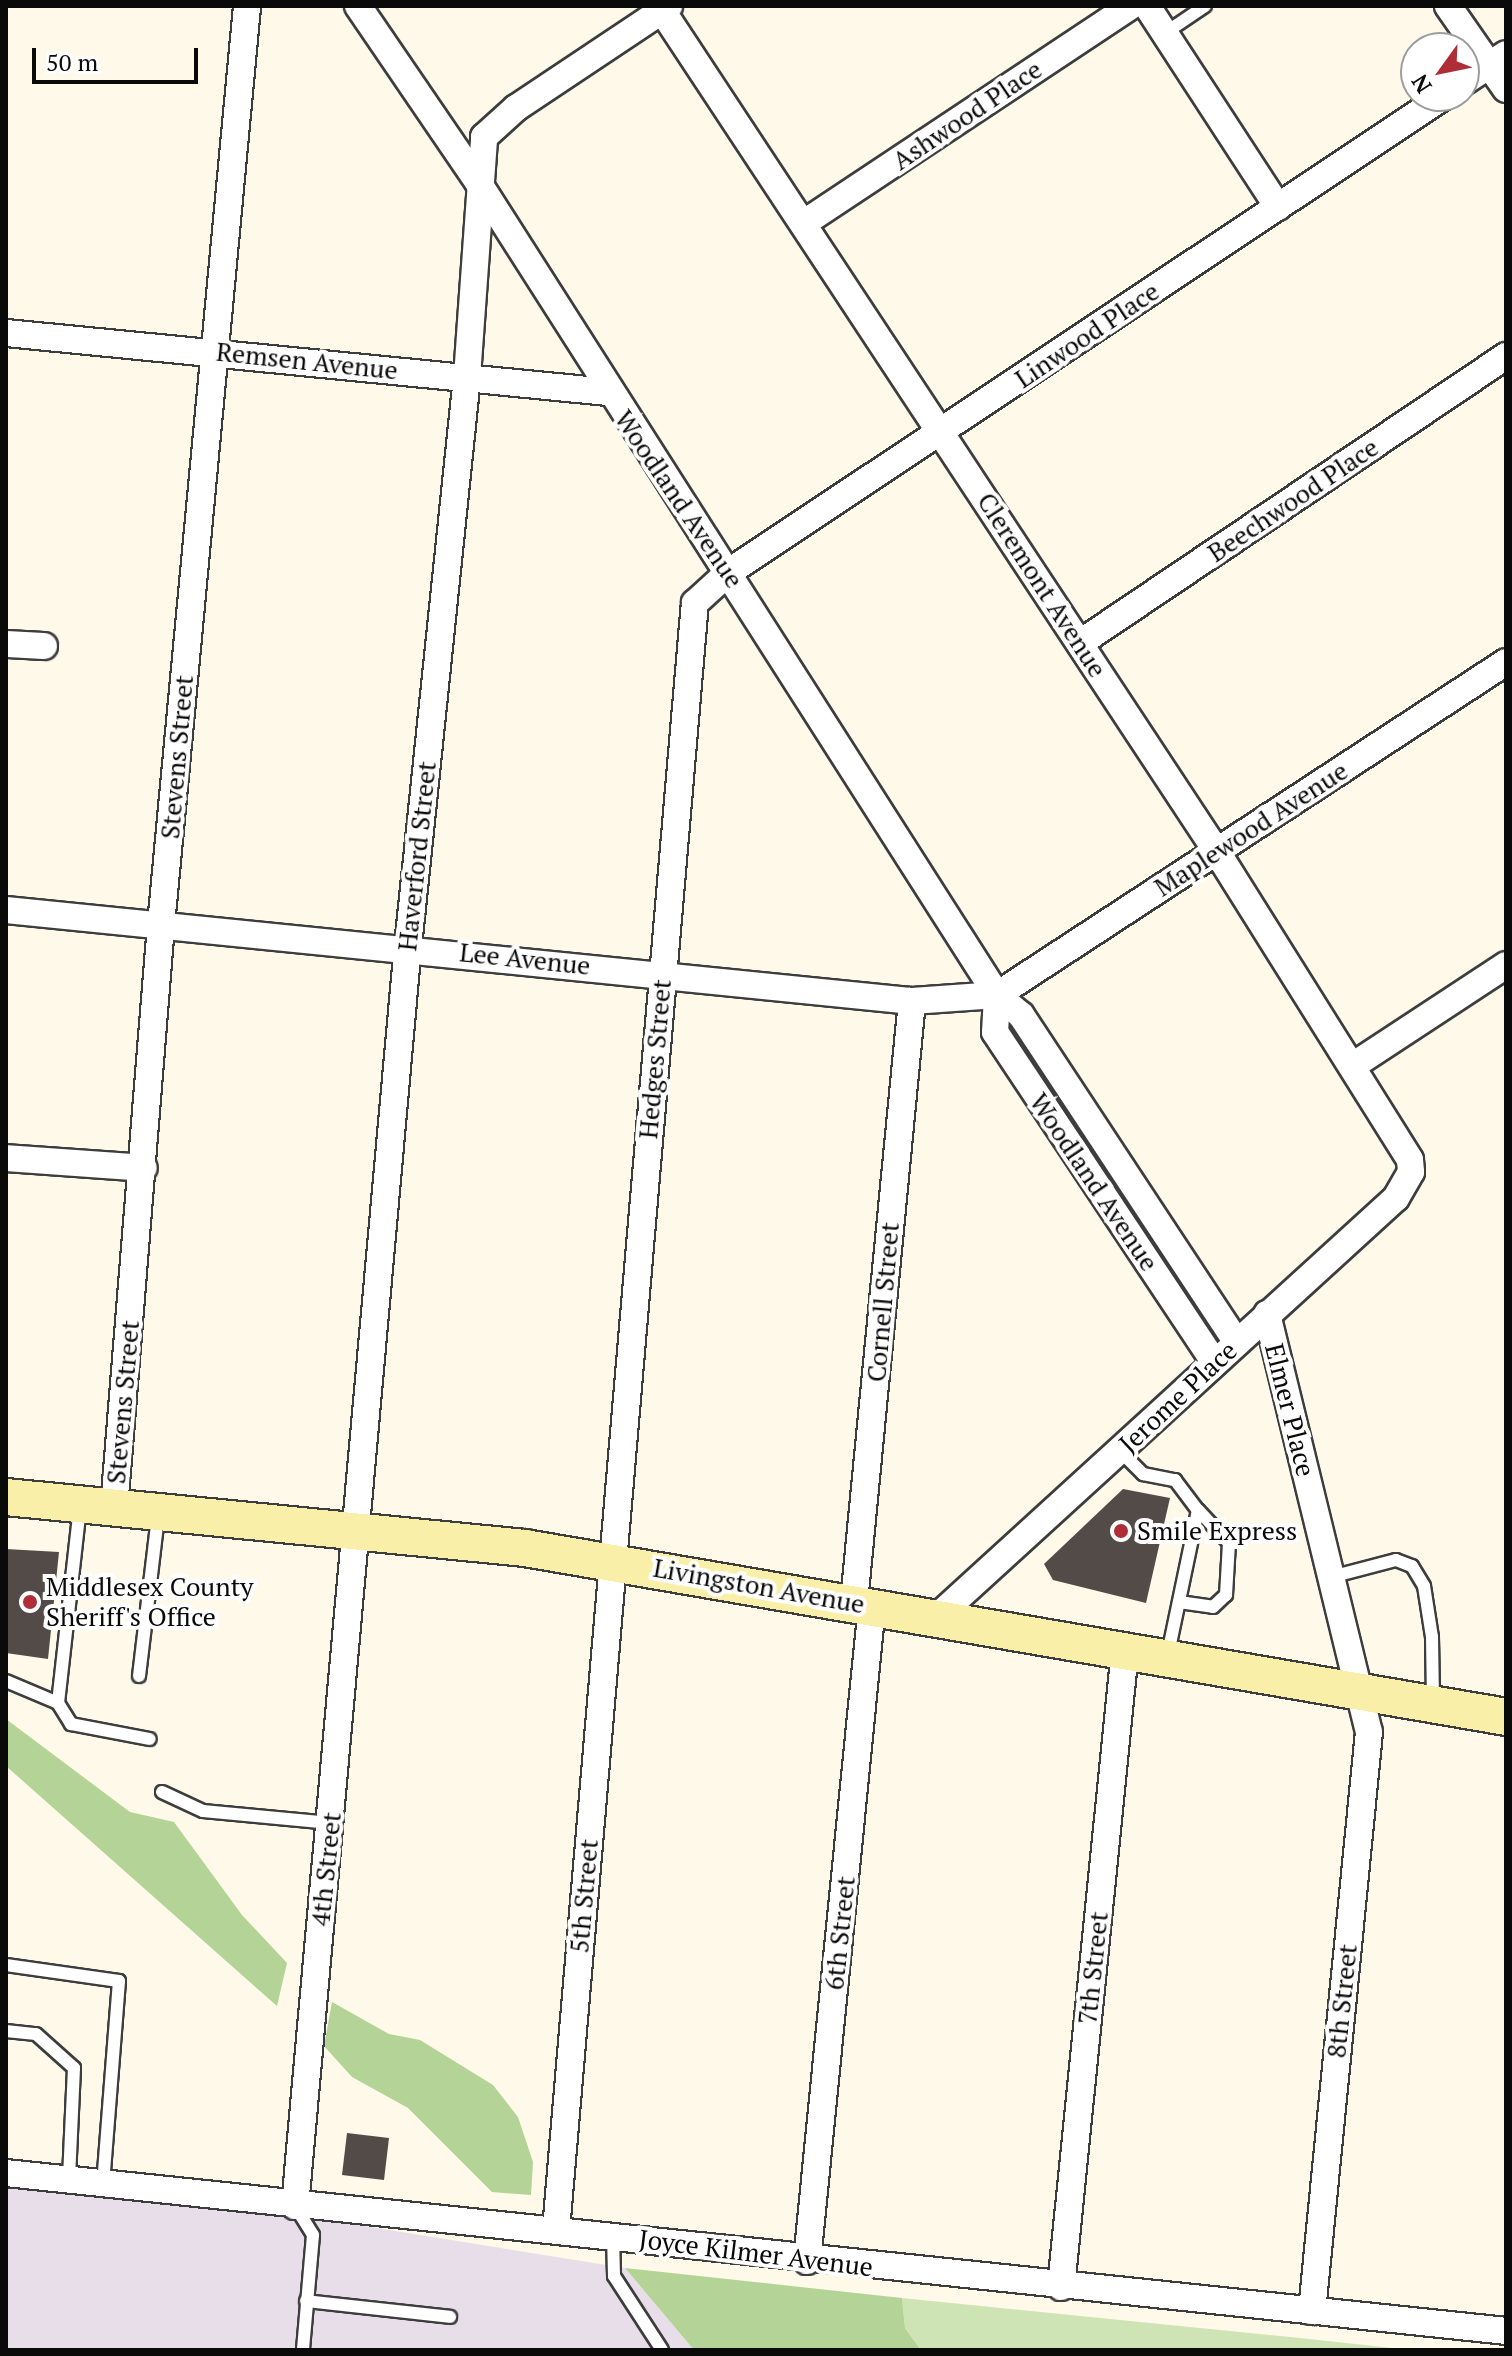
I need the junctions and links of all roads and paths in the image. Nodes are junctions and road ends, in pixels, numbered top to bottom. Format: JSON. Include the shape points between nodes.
{"nodes":[{"id":1,"x":247,"y":6,"type":"edge"},
{"id":2,"x":358,"y":6,"type":"edge"},
{"id":3,"x":1130,"y":6,"type":"edge"},
{"id":4,"x":1147,"y":6,"type":"edge"},
{"id":5,"x":1205,"y":6,"type":"edge"},
{"id":6,"x":1448,"y":6,"type":"edge"},
{"id":7,"x":663,"y":7,"type":"edge"},
{"id":8,"x":1165,"y":33,"type":"junction"},
{"id":9,"x":1498,"y":60,"type":"edge"},
{"id":10,"x":1480,"y":72,"type":"edge"},
{"id":11,"x":1506,"y":89,"type":"edge"},
{"id":12,"x":1420,"y":112,"type":"edge"},
{"id":13,"x":478,"y":182,"type":"junction"},
{"id":14,"x":1278,"y":207,"type":"junction"},
{"id":15,"x":804,"y":223,"type":"junction"},
{"id":16,"x":6,"y":333,"type":"edge"},
{"id":17,"x":216,"y":352,"type":"junction"},
{"id":18,"x":1506,"y":356,"type":"edge"},
{"id":19,"x":467,"y":377,"type":"junction"},
{"id":20,"x":608,"y":392,"type":"junction"},
{"id":21,"x":943,"y":432,"type":"junction"},
{"id":22,"x":729,"y":572,"type":"junction"},
{"id":23,"x":1080,"y":643,"type":"junction"},
{"id":24,"x":6,"y":644,"type":"edge"},
{"id":25,"x":44,"y":646,"type":"dead end"},
{"id":26,"x":1506,"y":662,"type":"edge"},
{"id":27,"x":1217,"y":852,"type":"junction"},
{"id":28,"x":6,"y":910,"type":"edge"},
{"id":29,"x":161,"y":925,"type":"junction"},
{"id":30,"x":408,"y":946,"type":"junction"},
{"id":31,"x":1506,"y":965,"type":"edge"},
{"id":32,"x":662,"y":973,"type":"junction"},
{"id":33,"x":997,"y":995,"type":"junction"},
{"id":34,"x":912,"y":1001,"type":"junction"},
{"id":35,"x":1354,"y":1065,"type":"junction"},
{"id":36,"x":6,"y":1158,"type":"edge"},
{"id":37,"x":144,"y":1168,"type":"junction"},
{"id":38,"x":1411,"y":1172,"type":"joint"},
{"id":39,"x":1267,"y":1314,"type":"junction"},
{"id":40,"x":1237,"y":1342,"type":"junction"},
{"id":41,"x":1215,"y":1363,"type":"junction"},
{"id":42,"x":1120,"y":1451,"type":"junction"},
{"id":43,"x":6,"y":1497,"type":"edge"},
{"id":44,"x":97,"y":1506,"type":"junction"},
{"id":45,"x":1198,"y":1510,"type":"junction"},
{"id":46,"x":158,"y":1512,"type":"junction"},
{"id":47,"x":357,"y":1531,"type":"junction"},
{"id":48,"x":612,"y":1561,"type":"junction"},
{"id":49,"x":1331,"y":1577,"type":"junction"},
{"id":50,"x":1179,"y":1602,"type":"junction"},
{"id":51,"x":863,"y":1604,"type":"junction"},
{"id":52,"x":937,"y":1617,"type":"junction"},
{"id":53,"x":1125,"y":1650,"type":"junction"},
{"id":54,"x":1168,"y":1657,"type":"junction"},
{"id":55,"x":139,"y":1676,"type":"dead end"},
{"id":56,"x":6,"y":1681,"type":"edge"},
{"id":57,"x":1359,"y":1691,"type":"junction"},
{"id":58,"x":58,"y":1703,"type":"junction"},
{"id":59,"x":1433,"y":1704,"type":"junction"},
{"id":60,"x":1506,"y":1717,"type":"edge"},
{"id":61,"x":150,"y":1739,"type":"dead end"},
{"id":62,"x":162,"y":1792,"type":"dead end"},
{"id":63,"x":331,"y":1823,"type":"junction"},
{"id":64,"x":6,"y":1965,"type":"edge"},
{"id":65,"x":6,"y":2031,"type":"edge"},
{"id":66,"x":6,"y":2173,"type":"edge"},
{"id":67,"x":69,"y":2179,"type":"junction"},
{"id":68,"x":103,"y":2184,"type":"junction"},
{"id":69,"x":295,"y":2206,"type":"junction"},
{"id":70,"x":556,"y":2230,"type":"junction"},
{"id":71,"x":613,"y":2235,"type":"junction"},
{"id":72,"x":807,"y":2261,"type":"junction"},
{"id":73,"x":1061,"y":2287,"type":"junction"},
{"id":74,"x":306,"y":2301,"type":"junction"},
{"id":75,"x":1312,"y":2311,"type":"junction"},
{"id":76,"x":450,"y":2317,"type":"dead end"},
{"id":77,"x":1506,"y":2331,"type":"edge"},
{"id":78,"x":303,"y":2350,"type":"edge"},
{"id":79,"x":662,"y":2350,"type":"edge"}],
"edges":[{"from":1,"to":17,"type":"street","name":"Stevens Street"},
{"from":2,"to":13,"type":"street","name":"Woodland Avenue"},
{"from":3,"to":15,"type":"street","name":"Ashwood Place"},
{"from":4,"to":8,"type":"street"},
{"from":5,"to":8,"type":"lane"},
{"from":6,"to":9,"type":"street"},
{"from":7,"to":13,"type":"street","name":"Haverford Street","via":[[516,108],[484,137]]},
{"from":7,"to":15,"type":"street","name":"Cleremont Avenue"},
{"from":8,"to":14,"type":"street"},
{"from":9,"to":10,"type":"street"},
{"from":9,"to":11,"type":"street"},
{"from":12,"to":14,"type":"street","name":"Linwood Place"},
{"from":13,"to":19,"type":"street","name":"Haverford Street"},
{"from":13,"to":20,"type":"street","name":"Woodland Avenue"},
{"from":14,"to":21,"type":"street","name":"Linwood Place"},
{"from":15,"to":21,"type":"street","name":"Cleremont Avenue"},
{"from":16,"to":17,"type":"street","name":"Remsen Avenue"},
{"from":17,"to":19,"type":"street","name":"Remsen Avenue"},
{"from":17,"to":29,"type":"street","name":"Stevens Street"},
{"from":18,"to":23,"type":"street","name":"Beechwood Place"},
{"from":19,"to":20,"type":"street","name":"Remsen Avenue"},
{"from":19,"to":30,"type":"street","name":"Haverford Street"},
{"from":20,"to":22,"type":"street","name":"Woodland Avenue"},
{"from":21,"to":22,"type":"street","name":"Linwood Place"},
{"from":21,"to":23,"type":"street","name":"Cleremont Avenue"},
{"from":22,"to":32,"type":"street","name":"Hedges Street","via":[[695,603]]},
{"from":22,"to":33,"type":"street","name":"Woodland Avenue"},
{"from":23,"to":27,"type":"street","name":"Cleremont Avenue"},
{"from":24,"to":25,"type":"street"},
{"from":26,"to":27,"type":"street","name":"Maplewood Avenue"},
{"from":27,"to":33,"type":"street","name":"Maplewood Avenue"},
{"from":27,"to":35,"type":"street","name":"Cleremont Avenue"},
{"from":28,"to":29,"type":"street","name":"Lee Avenue"},
{"from":29,"to":30,"type":"street","name":"Lee Avenue"},
{"from":29,"to":37,"type":"street","name":"Stevens Street"},
{"from":30,"to":32,"type":"street","name":"Lee Avenue"},
{"from":30,"to":47,"type":"street","name":"Haverford Street"},
{"from":31,"to":35,"type":"street"},
{"from":32,"to":34,"type":"street","name":"Lee Avenue"},
{"from":32,"to":48,"type":"street","name":"Hedges Street"},
{"from":33,"to":34,"type":"street","name":"Lee Avenue"},
{"from":33,"to":40,"type":"street","name":"Woodland Avenue","via":[[1021,1015]]},
{"from":33,"to":41,"type":"street","name":"Woodland Avenue","via":[[995,1032]]},
{"from":34,"to":51,"type":"street","name":"Cornell Street"},
{"from":35,"to":38,"type":"street","name":"Cleremont Avenue","via":[[1399,1136]]},
{"from":36,"to":37,"type":"street"},
{"from":37,"to":44,"type":"street","name":"Stevens Street"},
{"from":38,"to":39,"type":"street","name":"Jerome Place","via":[[1396,1198]]},
{"from":39,"to":40,"type":"street","name":"Jerome Place"},
{"from":39,"to":49,"type":"street","name":"Elmer Place"},
{"from":40,"to":41,"type":"street","name":"Jerome Place"},
{"from":41,"to":42,"type":"street","name":"Jerome Place"},
{"from":42,"to":45,"type":"lane","via":[[1143,1474],[1175,1480]]},
{"from":42,"to":52,"type":"street","name":"Jerome Place"},
{"from":43,"to":44,"type":"main road","name":"Livingston Avenue"},
{"from":44,"to":46,"type":"main road","name":"Livingston Avenue"},
{"from":44,"to":58,"type":"lane"},
{"from":45,"to":50,"type":"lane"},
{"from":45,"to":50,"type":"lane","via":[[1229,1543],[1226,1595],[1213,1607]]},
{"from":46,"to":47,"type":"main road","name":"Livingston Avenue"},
{"from":46,"to":55,"type":"lane"},
{"from":47,"to":48,"type":"main road","name":"Livingston Avenue"},
{"from":47,"to":63,"type":"street","name":"4th Street"},
{"from":48,"to":51,"type":"main road","name":"Livingston Avenue"},
{"from":48,"to":70,"type":"street","name":"5th Street"},
{"from":49,"to":57,"type":"street","name":"Elmer Place"},
{"from":49,"to":59,"type":"lane","via":[[1396,1560],[1412,1566],[1424,1586],[1432,1637]]},
{"from":50,"to":54,"type":"lane"},
{"from":51,"to":52,"type":"main road","name":"Livingston Avenue"},
{"from":51,"to":72,"type":"street","name":"6th Street"},
{"from":52,"to":53,"type":"main road","name":"Livingston Avenue"},
{"from":53,"to":54,"type":"main road","name":"Livingston Avenue"},
{"from":53,"to":73,"type":"street","name":"7th Street"},
{"from":54,"to":57,"type":"main road","name":"Livingston Avenue"},
{"from":56,"to":58,"type":"lane"},
{"from":57,"to":59,"type":"main road","name":"Livingston Avenue"},
{"from":57,"to":75,"type":"street","name":"8th Street","via":[[1369,1732]]},
{"from":58,"to":61,"type":"lane","via":[[71,1724]]},
{"from":59,"to":60,"type":"main road","name":"Livingston Avenue"},
{"from":62,"to":63,"type":"lane","via":[[203,1811]]},
{"from":63,"to":69,"type":"street","name":"4th Street"},
{"from":64,"to":68,"type":"lane","via":[[119,1981]]},
{"from":65,"to":67,"type":"lane","via":[[36,2034],[74,2068]]},
{"from":66,"to":67,"type":"street","name":"Joyce Kilmer Avenue"},
{"from":67,"to":68,"type":"street","name":"Joyce Kilmer Avenue"},
{"from":68,"to":69,"type":"street","name":"Joyce Kilmer Avenue"},
{"from":69,"to":70,"type":"street","name":"Joyce Kilmer Avenue"},
{"from":69,"to":74,"type":"lane","via":[[313,2235]]},
{"from":70,"to":71,"type":"street","name":"Joyce Kilmer Avenue"},
{"from":71,"to":72,"type":"street","name":"Joyce Kilmer Avenue"},
{"from":71,"to":79,"type":"lane","via":[[614,2276]]},
{"from":72,"to":73,"type":"street","name":"Joyce Kilmer Avenue"},
{"from":73,"to":75,"type":"street","name":"Joyce Kilmer Avenue"},
{"from":74,"to":76,"type":"lane"},
{"from":74,"to":78,"type":"lane"},
{"from":75,"to":77,"type":"street","name":"Joyce Kilmer Avenue"}]}
